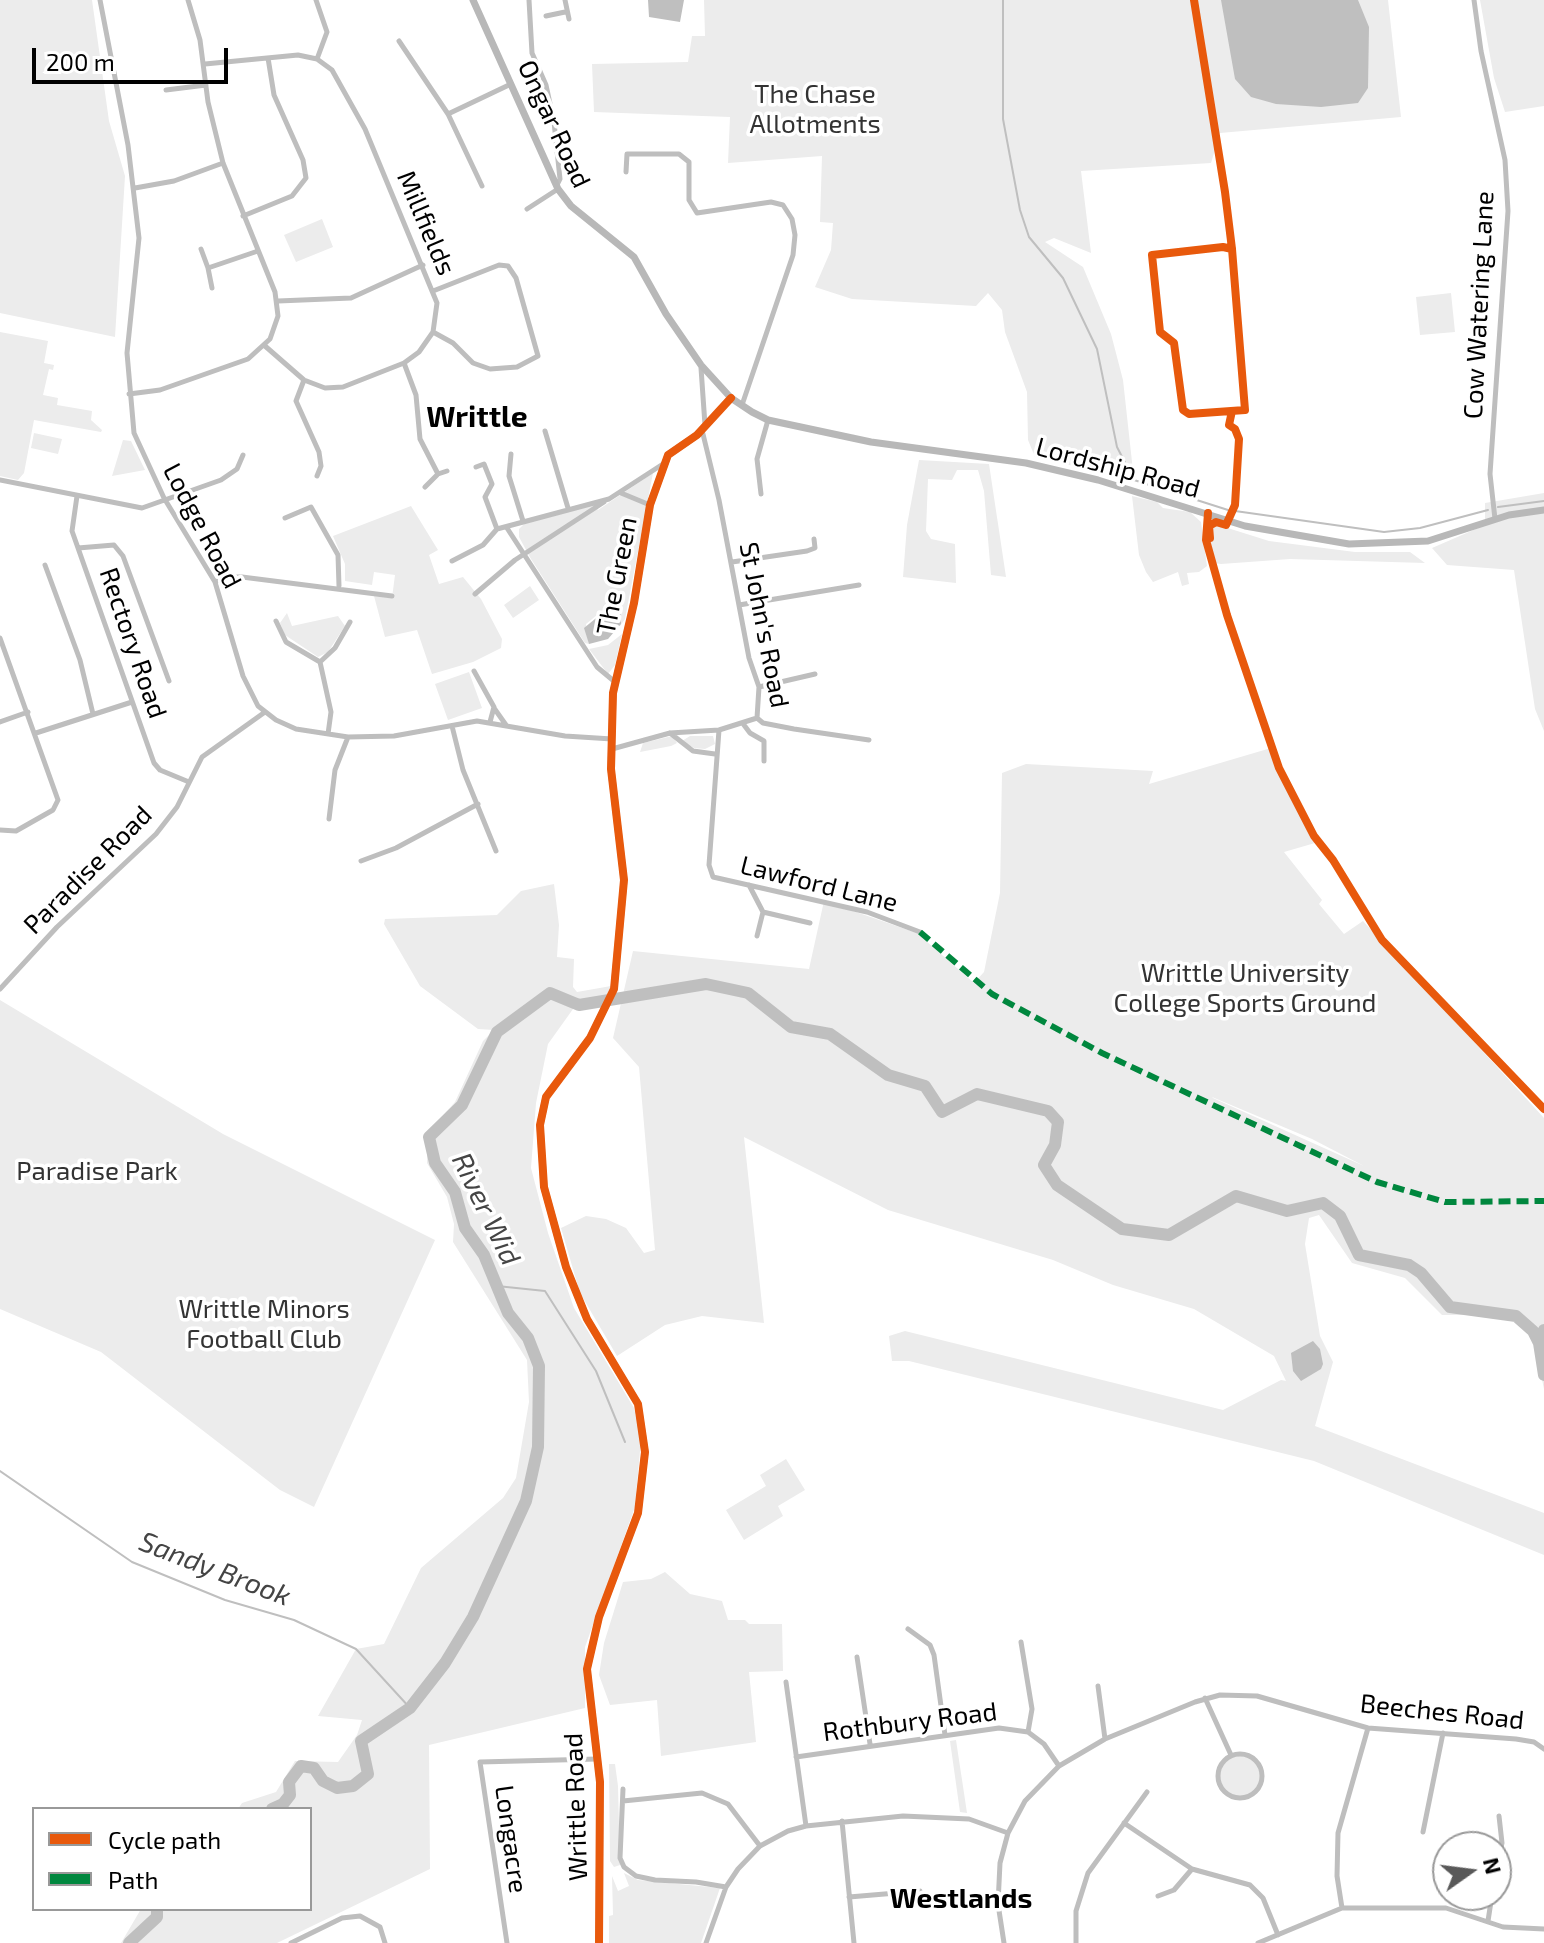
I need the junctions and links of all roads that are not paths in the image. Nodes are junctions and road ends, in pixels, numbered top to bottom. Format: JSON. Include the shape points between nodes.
{"nodes":[{"id":1,"x":100,"y":0,"type":"edge"},
{"id":2,"x":188,"y":0,"type":"edge"},
{"id":3,"x":316,"y":0,"type":"edge"},
{"id":4,"x":473,"y":0,"type":"edge"},
{"id":5,"x":529,"y":0,"type":"edge"},
{"id":6,"x":565,"y":0,"type":"edge"},
{"id":7,"x":1474,"y":0,"type":"edge"},
{"id":8,"x":546,"y":16,"type":"dead end"},
{"id":9,"x":399,"y":41,"type":"dead end"},
{"id":10,"x":268,"y":58,"type":"junction"},
{"id":11,"x":317,"y":59,"type":"junction"},
{"id":12,"x":205,"y":64,"type":"junction"},
{"id":13,"x":512,"y":84,"type":"junction"},
{"id":14,"x":206,"y":85,"type":"junction"},
{"id":15,"x":166,"y":90,"type":"dead end"},
{"id":16,"x":448,"y":114,"type":"junction"},
{"id":17,"x":223,"y":163,"type":"junction"},
{"id":18,"x":626,"y":172,"type":"dead end"},
{"id":19,"x":482,"y":186,"type":"dead end"},
{"id":20,"x":557,"y":187,"type":"junction"},
{"id":21,"x":135,"y":188,"type":"junction"},
{"id":22,"x":527,"y":209,"type":"dead end"},
{"id":23,"x":243,"y":216,"type":"junction"},
{"id":24,"x":201,"y":249,"type":"dead end"},
{"id":25,"x":258,"y":251,"type":"junction"},
{"id":26,"x":423,"y":265,"type":"junction"},
{"id":27,"x":208,"y":268,"type":"junction"},
{"id":28,"x":212,"y":288,"type":"dead end"},
{"id":29,"x":433,"y":291,"type":"junction"},
{"id":30,"x":278,"y":301,"type":"junction"},
{"id":31,"x":433,"y":332,"type":"junction"},
{"id":32,"x":265,"y":346,"type":"junction"},
{"id":33,"x":404,"y":363,"type":"junction"},
{"id":34,"x":701,"y":365,"type":"junction"},
{"id":35,"x":304,"y":380,"type":"junction"},
{"id":36,"x":129,"y":394,"type":"junction"},
{"id":37,"x":731,"y":398,"type":"junction"},
{"id":38,"x":741,"y":406,"type":"junction"},
{"id":39,"x":768,"y":420,"type":"junction"},
{"id":40,"x":703,"y":428,"type":"junction"},
{"id":41,"x":545,"y":431,"type":"dead end"},
{"id":42,"x":511,"y":454,"type":"dead end"},
{"id":43,"x":243,"y":455,"type":"dead end"},
{"id":44,"x":663,"y":464,"type":"junction"},
{"id":45,"x":476,"y":467,"type":"dead end"},
{"id":46,"x":447,"y":471,"type":"dead end"},
{"id":47,"x":438,"y":474,"type":"junction"},
{"id":48,"x":317,"y":476,"type":"dead end"},
{"id":49,"x":0,"y":480,"type":"edge"},
{"id":50,"x":425,"y":487,"type":"dead end"},
{"id":51,"x":620,"y":492,"type":"junction"},
{"id":52,"x":761,"y":494,"type":"dead end"},
{"id":53,"x":77,"y":496,"type":"junction"},
{"id":54,"x":164,"y":498,"type":"junction"},
{"id":55,"x":609,"y":499,"type":"junction"},
{"id":56,"x":650,"y":505,"type":"junction"},
{"id":57,"x":568,"y":508,"type":"junction"},
{"id":58,"x":1544,"y":510,"type":"edge"},
{"id":59,"x":285,"y":518,"type":"dead end"},
{"id":60,"x":1495,"y":519,"type":"junction"},
{"id":61,"x":523,"y":521,"type":"junction"},
{"id":62,"x":507,"y":528,"type":"junction"},
{"id":63,"x":497,"y":529,"type":"junction"},
{"id":64,"x":814,"y":539,"type":"dead end"},
{"id":65,"x":78,"y":548,"type":"junction"},
{"id":66,"x":524,"y":554,"type":"junction"},
{"id":67,"x":452,"y":561,"type":"dead end"},
{"id":68,"x":732,"y":562,"type":"junction"},
{"id":69,"x":45,"y":565,"type":"dead end"},
{"id":70,"x":215,"y":582,"type":"junction"},
{"id":71,"x":859,"y":585,"type":"dead end"},
{"id":72,"x":339,"y":586,"type":"junction"},
{"id":73,"x":475,"y":594,"type":"dead end"},
{"id":74,"x":392,"y":596,"type":"dead end"},
{"id":75,"x":739,"y":605,"type":"junction"},
{"id":76,"x":276,"y":621,"type":"dead end"},
{"id":77,"x":350,"y":622,"type":"dead end"},
{"id":78,"x":0,"y":638,"type":"edge"},
{"id":79,"x":3,"y":657,"type":"edge"},
{"id":80,"x":320,"y":662,"type":"junction"},
{"id":81,"x":474,"y":671,"type":"dead end"},
{"id":82,"x":815,"y":674,"type":"dead end"},
{"id":83,"x":169,"y":681,"type":"dead end"},
{"id":84,"x":615,"y":682,"type":"junction"},
{"id":85,"x":759,"y":687,"type":"junction"},
{"id":86,"x":132,"y":702,"type":"junction"},
{"id":87,"x":494,"y":707,"type":"junction"},
{"id":88,"x":28,"y":712,"type":"junction"},
{"id":89,"x":265,"y":712,"type":"junction"},
{"id":90,"x":93,"y":714,"type":"junction"},
{"id":91,"x":757,"y":718,"type":"junction"},
{"id":92,"x":0,"y":722,"type":"edge"},
{"id":93,"x":490,"y":722,"type":"junction"},
{"id":94,"x":506,"y":725,"type":"junction"},
{"id":95,"x":744,"y":725,"type":"junction"},
{"id":96,"x":452,"y":726,"type":"junction"},
{"id":97,"x":719,"y":730,"type":"junction"},
{"id":98,"x":36,"y":733,"type":"junction"},
{"id":99,"x":670,"y":733,"type":"junction"},
{"id":100,"x":328,"y":734,"type":"junction"},
{"id":101,"x":348,"y":737,"type":"junction"},
{"id":102,"x":869,"y":740,"type":"dead end"},
{"id":103,"x":612,"y":743,"type":"junction"},
{"id":104,"x":715,"y":754,"type":"junction"},
{"id":105,"x":764,"y":761,"type":"dead end"},
{"id":106,"x":189,"y":782,"type":"junction"},
{"id":107,"x":478,"y":804,"type":"junction"},
{"id":108,"x":329,"y":819,"type":"dead end"},
{"id":109,"x":0,"y":830,"type":"edge"},
{"id":110,"x":496,"y":851,"type":"dead end"},
{"id":111,"x":361,"y":861,"type":"dead end"},
{"id":112,"x":749,"y":885,"type":"junction"},
{"id":113,"x":763,"y":912,"type":"junction"},
{"id":114,"x":810,"y":923,"type":"dead end"},
{"id":115,"x":920,"y":932,"type":"dead end"},
{"id":116,"x":757,"y":936,"type":"dead end"},
{"id":117,"x":0,"y":989,"type":"edge"},
{"id":118,"x":607,"y":1008,"type":"joint"},
{"id":119,"x":908,"y":1629,"type":"dead end"},
{"id":120,"x":1021,"y":1642,"type":"dead end"},
{"id":121,"x":857,"y":1657,"type":"dead end"},
{"id":122,"x":786,"y":1682,"type":"dead end"},
{"id":123,"x":1098,"y":1686,"type":"dead end"},
{"id":124,"x":1205,"y":1698,"type":"junction"},
{"id":125,"x":1368,"y":1728,"type":"junction"},
{"id":126,"x":1028,"y":1732,"type":"junction"},
{"id":127,"x":1443,"y":1733,"type":"junction"},
{"id":128,"x":945,"y":1735,"type":"junction"},
{"id":129,"x":1105,"y":1739,"type":"junction"},
{"id":130,"x":870,"y":1744,"type":"junction"},
{"id":131,"x":1544,"y":1749,"type":"edge"},
{"id":132,"x":1231,"y":1755,"type":"junction"},
{"id":133,"x":796,"y":1757,"type":"junction"},
{"id":134,"x":597,"y":1759,"type":"junction"},
{"id":135,"x":1059,"y":1766,"type":"junction"},
{"id":136,"x":623,"y":1789,"type":"dead end"},
{"id":137,"x":1147,"y":1792,"type":"dead end"},
{"id":138,"x":623,"y":1801,"type":"junction"},
{"id":139,"x":1499,"y":1816,"type":"dead end"},
{"id":140,"x":842,"y":1821,"type":"junction"},
{"id":141,"x":1124,"y":1823,"type":"junction"},
{"id":142,"x":806,"y":1826,"type":"junction"},
{"id":143,"x":1501,"y":1831,"type":"edge"},
{"id":144,"x":1423,"y":1832,"type":"dead end"},
{"id":145,"x":1008,"y":1833,"type":"junction"},
{"id":146,"x":760,"y":1846,"type":"junction"},
{"id":147,"x":1192,"y":1869,"type":"junction"},
{"id":148,"x":1166,"y":1884,"type":"dead end"},
{"id":149,"x":726,"y":1887,"type":"junction"},
{"id":150,"x":1174,"y":1890,"type":"junction"},
{"id":151,"x":920,"y":1891,"type":"dead end"},
{"id":152,"x":1158,"y":1896,"type":"dead end"},
{"id":153,"x":849,"y":1897,"type":"junction"},
{"id":154,"x":1342,"y":1908,"type":"junction"},
{"id":155,"x":1490,"y":1911,"type":"edge"},
{"id":156,"x":1488,"y":1921,"type":"junction"},
{"id":157,"x":1544,"y":1929,"type":"edge"},
{"id":158,"x":1278,"y":1935,"type":"junction"},
{"id":159,"x":291,"y":1943,"type":"edge"},
{"id":160,"x":385,"y":1943,"type":"edge"},
{"id":161,"x":507,"y":1943,"type":"edge"},
{"id":162,"x":599,"y":1943,"type":"edge"},
{"id":163,"x":706,"y":1943,"type":"edge"},
{"id":164,"x":854,"y":1943,"type":"edge"},
{"id":165,"x":1004,"y":1943,"type":"edge"},
{"id":166,"x":1076,"y":1943,"type":"edge"},
{"id":167,"x":1258,"y":1943,"type":"edge"}],
"edges":[{"from":1,"to":21,"type":"street","name":"Lodge Road"},
{"from":2,"to":12,"type":"street"},
{"from":3,"to":11,"type":"street","via":[[327,32]]},
{"from":4,"to":13,"type":"street","name":"Ongar Road"},
{"from":5,"to":20,"type":"street","via":[[532,53],[554,122]]},
{"from":6,"to":8,"type":"street","via":[[567,15]]},
{"from":7,"to":60,"type":"street","name":"Cow Watering Lane","via":[[1505,160],[1508,211],[1490,474]]},
{"from":9,"to":16,"type":"street"},
{"from":10,"to":11,"type":"street"},
{"from":10,"to":12,"type":"street"},
{"from":10,"to":23,"type":"street","via":[[274,95],[306,178],[292,196]]},
{"from":11,"to":26,"type":"street","name":"Millfields","via":[[343,85]]},
{"from":12,"to":14,"type":"street"},
{"from":13,"to":16,"type":"street"},
{"from":13,"to":20,"type":"street","name":"Ongar Road"},
{"from":14,"to":15,"type":"street"},
{"from":14,"to":17,"type":"street"},
{"from":16,"to":19,"type":"street"},
{"from":17,"to":21,"type":"street"},
{"from":17,"to":23,"type":"street"},
{"from":18,"to":38,"type":"street","via":[[627,154],[679,154],[689,162],[689,200],[697,213],[771,202],[783,205],[792,219],[790,264]]},
{"from":20,"to":22,"type":"street"},
{"from":20,"to":34,"type":"street","name":"Ongar Road","via":[[571,206],[634,257]]},
{"from":21,"to":36,"type":"street","name":"Lodge Road","via":[[139,238],[127,353]]},
{"from":23,"to":25,"type":"street"},
{"from":24,"to":27,"type":"street"},
{"from":25,"to":27,"type":"street"},
{"from":25,"to":30,"type":"street"},
{"from":26,"to":29,"type":"street","name":"Millfields"},
{"from":26,"to":30,"type":"street","via":[[351,298]]},
{"from":27,"to":28,"type":"street"},
{"from":29,"to":31,"type":"street","name":"Millfields"},
{"from":29,"to":31,"type":"street","via":[[508,266],[538,356],[517,367],[490,369],[473,363]]},
{"from":30,"to":32,"type":"street","via":[[276,324]]},
{"from":31,"to":33,"type":"street"},
{"from":32,"to":35,"type":"street"},
{"from":32,"to":36,"type":"street","via":[[241,362]]},
{"from":33,"to":35,"type":"street","via":[[343,387],[325,388]]},
{"from":33,"to":47,"type":"street","via":[[416,395],[420,439]]},
{"from":34,"to":37,"type":"street","name":"Ongar Road"},
{"from":34,"to":40,"type":"street"},
{"from":35,"to":48,"type":"street","via":[[296,401],[319,452]]},
{"from":36,"to":54,"type":"street","name":"Lodge Road","via":[[134,433]]},
{"from":37,"to":38,"type":"street","name":"Lordship Road"},
{"from":37,"to":40,"type":"street","name":"The Green"},
{"from":38,"to":39,"type":"street","name":"Lordship Road"},
{"from":39,"to":52,"type":"street","via":[[757,459]]},
{"from":39,"to":60,"type":"street","name":"Lordship Road","via":[[871,442],[1026,463],[1245,526],[1334,542],[1428,541]]},
{"from":40,"to":44,"type":"street","name":"The Green"},
{"from":40,"to":68,"type":"street","name":"St John's Road"},
{"from":41,"to":57,"type":"street"},
{"from":42,"to":61,"type":"street","via":[[509,476]]},
{"from":43,"to":54,"type":"street","via":[[237,469],[221,480]]},
{"from":44,"to":51,"type":"street","name":"The Green"},
{"from":44,"to":56,"type":"street","name":"The Green"},
{"from":45,"to":63,"type":"street","via":[[484,464],[492,484],[485,497]]},
{"from":46,"to":47,"type":"street"},
{"from":47,"to":50,"type":"street"},
{"from":49,"to":53,"type":"street"},
{"from":51,"to":55,"type":"street","name":"The Green"},
{"from":51,"to":56,"type":"street","name":"The Green"},
{"from":53,"to":54,"type":"street","via":[[142,508]]},
{"from":53,"to":65,"type":"street","name":"Rectory Road","via":[[72,531]]},
{"from":54,"to":70,"type":"street","name":"Lodge Road"},
{"from":55,"to":57,"type":"street","name":"The Green"},
{"from":55,"to":66,"type":"street","name":"The Green"},
{"from":56,"to":84,"type":"street","name":"The Green"},
{"from":57,"to":61,"type":"street","name":"The Green"},
{"from":58,"to":60,"type":"street","name":"Lordship Road"},
{"from":59,"to":72,"type":"street","via":[[311,507],[338,555]]},
{"from":61,"to":62,"type":"street","name":"The Green"},
{"from":62,"to":63,"type":"street"},
{"from":62,"to":66,"type":"street","name":"The Green"},
{"from":63,"to":67,"type":"street","via":[[483,545]]},
{"from":64,"to":68,"type":"street","via":[[815,548],[807,551]]},
{"from":65,"to":83,"type":"street","via":[[114,545],[123,556]]},
{"from":65,"to":86,"type":"street","name":"Rectory Road"},
{"from":66,"to":73,"type":"street"},
{"from":66,"to":84,"type":"street","name":"The Green","via":[[597,667]]},
{"from":68,"to":75,"type":"street","name":"St John's Road"},
{"from":69,"to":90,"type":"street","via":[[80,660]]},
{"from":70,"to":72,"type":"street","via":[[231,576]]},
{"from":70,"to":89,"type":"street","name":"Lodge Road","via":[[243,676]]},
{"from":71,"to":75,"type":"street"},
{"from":72,"to":74,"type":"street"},
{"from":75,"to":85,"type":"street","name":"St John's Road"},
{"from":76,"to":80,"type":"street","via":[[286,642]]},
{"from":77,"to":80,"type":"street"},
{"from":78,"to":79,"type":"street"},
{"from":79,"to":88,"type":"street"},
{"from":80,"to":100,"type":"street","via":[[331,712]]},
{"from":81,"to":87,"type":"street"},
{"from":82,"to":85,"type":"street"},
{"from":84,"to":103,"type":"street","name":"The Green"},
{"from":85,"to":91,"type":"street","name":"St John's Road"},
{"from":86,"to":90,"type":"street"},
{"from":86,"to":106,"type":"street","name":"Rectory Road","via":[[156,767]]},
{"from":87,"to":93,"type":"street"},
{"from":87,"to":94,"type":"street"},
{"from":88,"to":92,"type":"street"},
{"from":88,"to":98,"type":"street"},
{"from":89,"to":100,"type":"street","via":[[296,729]]},
{"from":89,"to":106,"type":"street","name":"Paradise Road","via":[[206,753]]},
{"from":90,"to":98,"type":"street"},
{"from":91,"to":95,"type":"street"},
{"from":91,"to":102,"type":"street","name":"St John's Road"},
{"from":93,"to":94,"type":"street"},
{"from":93,"to":96,"type":"street"},
{"from":94,"to":103,"type":"street"},
{"from":95,"to":97,"type":"street"},
{"from":95,"to":105,"type":"street","via":[[764,741]]},
{"from":96,"to":101,"type":"street","via":[[377,738]]},
{"from":96,"to":107,"type":"street"},
{"from":97,"to":99,"type":"street"},
{"from":97,"to":104,"type":"street","name":"Lawford Lane"},
{"from":98,"to":109,"type":"street","via":[[57,806],[16,831]]},
{"from":99,"to":103,"type":"street"},
{"from":99,"to":104,"type":"street","via":[[693,751]]},
{"from":100,"to":101,"type":"street"},
{"from":101,"to":108,"type":"street","via":[[335,770]]},
{"from":103,"to":118,"type":"street","name":"The Green","via":[[611,780],[624,880],[613,994]]},
{"from":104,"to":112,"type":"street","name":"Lawford Lane","via":[[710,872],[721,880]]},
{"from":106,"to":117,"type":"street","name":"Paradise Road","via":[[156,834]]},
{"from":107,"to":110,"type":"street"},
{"from":107,"to":111,"type":"street"},
{"from":112,"to":113,"type":"street"},
{"from":112,"to":115,"type":"street","name":"Lawford Lane","via":[[867,912]]},
{"from":113,"to":114,"type":"street"},
{"from":113,"to":116,"type":"street"},
{"from":118,"to":134,"type":"street","name":"Writtle Road","via":[[546,1097],[540,1125],[544,1187],[571,1282],[587,1319],[634,1395],[642,1424],[644,1469],[638,1513],[599,1617],[587,1669]]},
{"from":119,"to":128,"type":"street","via":[[930,1645],[934,1655]]},
{"from":120,"to":126,"type":"street","via":[[1032,1709]]},
{"from":121,"to":130,"type":"street"},
{"from":122,"to":133,"type":"street"},
{"from":123,"to":129,"type":"street"},
{"from":124,"to":125,"type":"street","name":"Beeches Road","via":[[1257,1696]]},
{"from":124,"to":129,"type":"street","name":"Beeches Road"},
{"from":124,"to":132,"type":"street"},
{"from":125,"to":127,"type":"street","name":"Beeches Road"},
{"from":125,"to":154,"type":"street","via":[[1338,1833]]},
{"from":126,"to":128,"type":"street","name":"Rothbury Road","via":[[999,1728]]},
{"from":126,"to":135,"type":"street"},
{"from":127,"to":131,"type":"street","name":"Beeches Road","via":[[1516,1739]]},
{"from":127,"to":144,"type":"street"},
{"from":128,"to":130,"type":"street","name":"Rothbury Road"},
{"from":129,"to":135,"type":"street","name":"Beeches Road"},
{"from":130,"to":133,"type":"street","name":"Rothbury Road"},
{"from":132,"to":132,"type":"street","via":[[1220,1765],[1220,1787],[1230,1797],[1252,1796],[1261,1784],[1262,1769],[1252,1757]]},
{"from":133,"to":142,"type":"street"},
{"from":134,"to":161,"type":"street","name":"Longacre","via":[[480,1762]]},
{"from":134,"to":162,"type":"street","name":"Writtle Road"},
{"from":135,"to":145,"type":"street","name":"Beeches Road","via":[[1025,1801]]},
{"from":136,"to":138,"type":"street"},
{"from":137,"to":141,"type":"street"},
{"from":138,"to":146,"type":"street","via":[[702,1793],[728,1804]]},
{"from":138,"to":149,"type":"street","via":[[624,1867],[655,1880]]},
{"from":139,"to":143,"type":"street"},
{"from":140,"to":142,"type":"street"},
{"from":140,"to":145,"type":"street","via":[[961,1818]]},
{"from":140,"to":153,"type":"street"},
{"from":141,"to":147,"type":"street"},
{"from":141,"to":166,"type":"street","via":[[1082,1886]]},
{"from":142,"to":146,"type":"street"},
{"from":145,"to":165,"type":"street","name":"Beeches Road","via":[[997,1891]]},
{"from":146,"to":149,"type":"street"},
{"from":147,"to":150,"type":"street"},
{"from":147,"to":158,"type":"street","via":[[1250,1885],[1263,1898]]},
{"from":148,"to":150,"type":"street"},
{"from":149,"to":163,"type":"street"},
{"from":150,"to":152,"type":"street"},
{"from":151,"to":153,"type":"street"},
{"from":153,"to":164,"type":"street"},
{"from":154,"to":156,"type":"street","via":[[1446,1908]]},
{"from":154,"to":158,"type":"street"},
{"from":155,"to":156,"type":"street"},
{"from":156,"to":157,"type":"street"},
{"from":158,"to":167,"type":"street"},
{"from":159,"to":160,"type":"street","via":[[342,1918],[360,1916],[380,1927]]}]}
